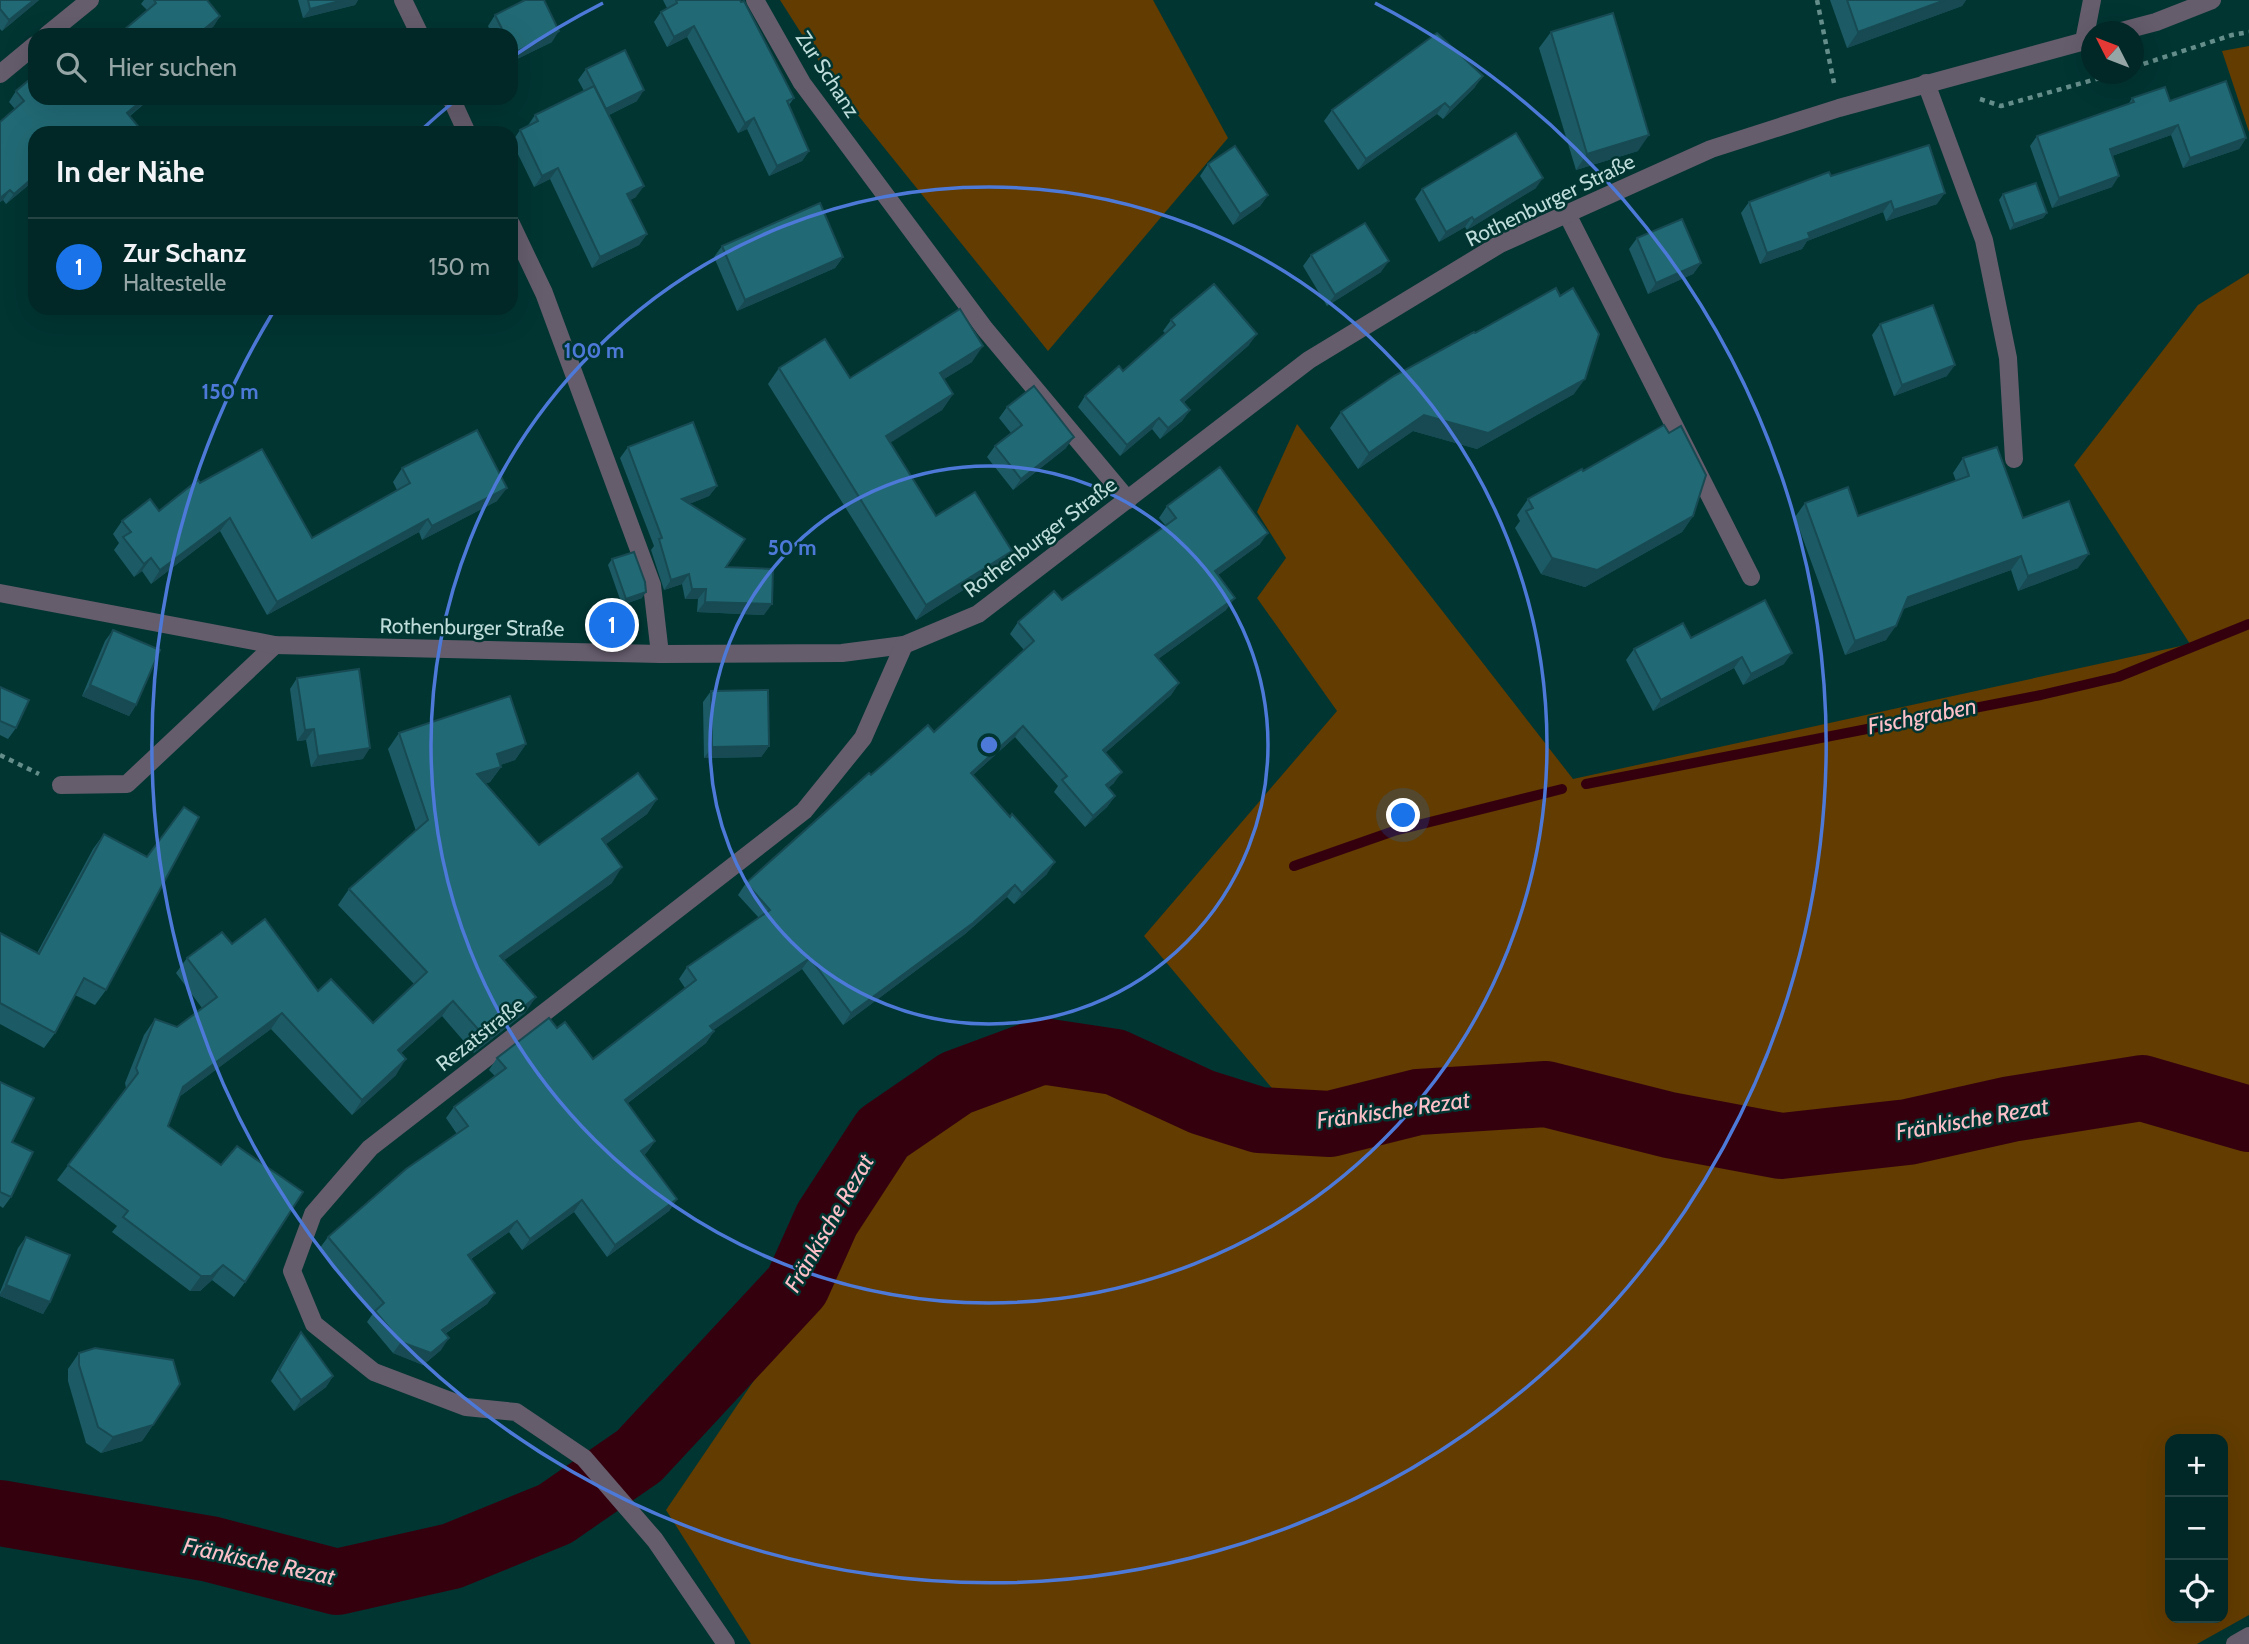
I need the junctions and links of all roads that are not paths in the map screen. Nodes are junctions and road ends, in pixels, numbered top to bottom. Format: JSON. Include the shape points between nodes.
{"nodes":[{"id":1,"x":90,"y":0,"type":"edge"},
{"id":2,"x":404,"y":0,"type":"edge"},
{"id":3,"x":755,"y":0,"type":"edge"},
{"id":4,"x":2092,"y":0,"type":"edge"},
{"id":5,"x":2212,"y":0,"type":"edge"},
{"id":6,"x":2089,"y":21,"type":"edge"},
{"id":7,"x":2144,"y":25,"type":"edge"},
{"id":8,"x":56,"y":28,"type":"edge"},
{"id":9,"x":417,"y":28,"type":"edge"},
{"id":10,"x":2081,"y":42,"type":"edge"},
{"id":11,"x":28,"y":51,"type":"edge"},
{"id":12,"x":0,"y":74,"type":"edge"},
{"id":13,"x":1926,"y":83,"type":"junction"},
{"id":14,"x":453,"y":105,"type":"edge"},
{"id":15,"x":464,"y":126,"type":"edge"},
{"id":16,"x":1567,"y":214,"type":"junction"},
{"id":17,"x":518,"y":239,"type":"edge"},
{"id":18,"x":2014,"y":460,"type":"dead end"},
{"id":19,"x":1128,"y":500,"type":"junction"},
{"id":20,"x":1751,"y":578,"type":"dead end"},
{"id":21,"x":0,"y":593,"type":"edge"},
{"id":22,"x":275,"y":645,"type":"junction"},
{"id":23,"x":904,"y":645,"type":"junction"},
{"id":24,"x":660,"y":654,"type":"junction"},
{"id":25,"x":61,"y":785,"type":"road end"},
{"id":26,"x":2249,"y":1636,"type":"edge"},
{"id":27,"x":726,"y":1644,"type":"edge"},
{"id":28,"x":2235,"y":1644,"type":"edge"}],
"edges":[{"from":1,"to":8,"type":"street"},
{"from":2,"to":9,"type":"street"},
{"from":3,"to":19,"type":"street","name":"Zur Schanz","via":[[802,83],[985,329]]},
{"from":4,"to":6,"type":"street"},
{"from":5,"to":7,"type":"street"},
{"from":10,"to":13,"type":"street","name":"Rothenburger Straße"},
{"from":11,"to":12,"type":"street"},
{"from":13,"to":16,"type":"street","name":"Rothenburger Straße","via":[[1711,149]]},
{"from":13,"to":18,"type":"street","via":[[1983,240],[2008,358]]},
{"from":14,"to":15,"type":"street"},
{"from":16,"to":19,"type":"street","name":"Rothenburger Straße","via":[[1500,244],[1309,360]]},
{"from":16,"to":20,"type":"street"},
{"from":17,"to":24,"type":"street","via":[[544,293],[652,585]]},
{"from":19,"to":23,"type":"street","name":"Rothenburger Straße","via":[[978,614]]},
{"from":21,"to":22,"type":"street","name":"Rothenburger Straße"},
{"from":22,"to":24,"type":"street","name":"Rothenburger Straße"},
{"from":22,"to":25,"type":"street","via":[[127,784]]},
{"from":23,"to":24,"type":"street","name":"Rothenburger Straße","via":[[842,653]]},
{"from":23,"to":27,"type":"street","name":"Rezatstraße","via":[[863,738],[804,811],[370,1148],[313,1214],[292,1271],[314,1324],[374,1371],[466,1407],[516,1412],[584,1458],[655,1540]]},
{"from":26,"to":28,"type":"street"}]}
